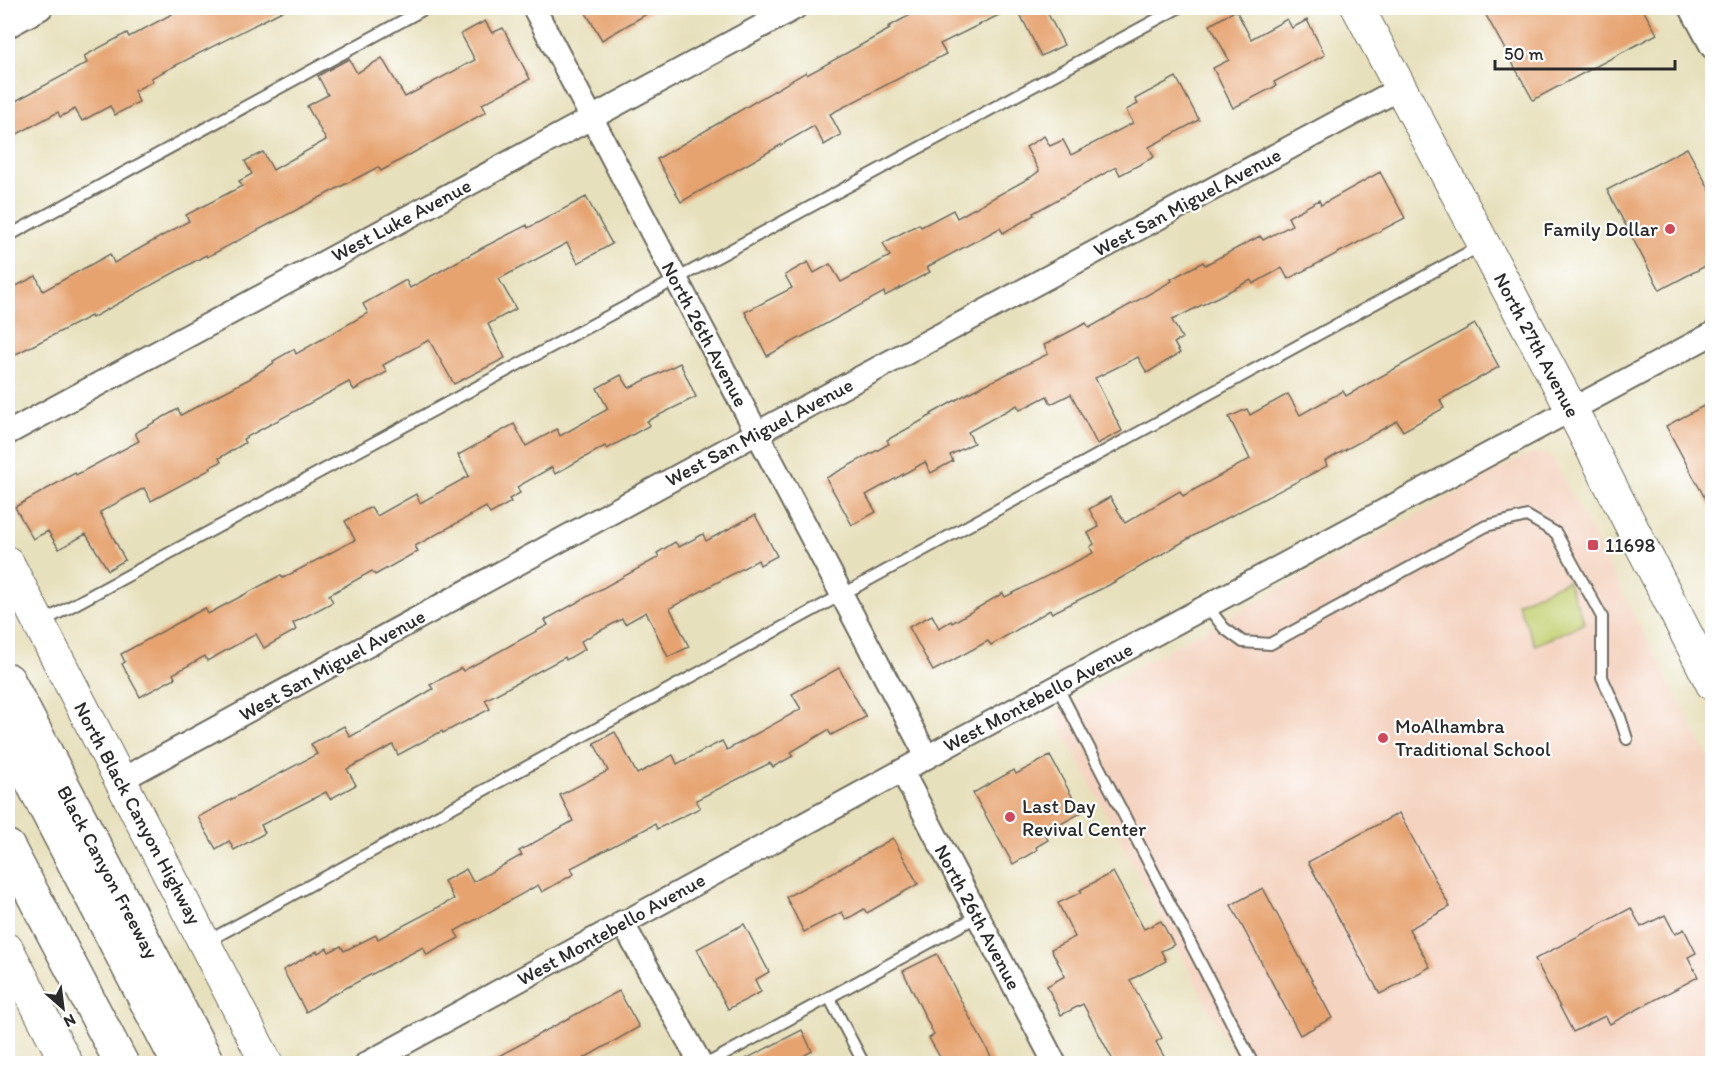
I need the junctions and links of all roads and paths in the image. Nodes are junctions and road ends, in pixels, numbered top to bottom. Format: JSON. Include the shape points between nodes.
{"nodes":[{"id":1,"x":41,"y":8,"type":"edge"},
{"id":2,"x":426,"y":8,"type":"edge"},
{"id":3,"x":534,"y":8,"type":"edge"},
{"id":4,"x":795,"y":8,"type":"edge"},
{"id":5,"x":1178,"y":8,"type":"edge"},
{"id":6,"x":1358,"y":8,"type":"edge"},
{"id":7,"x":1692,"y":8,"type":"edge"},
{"id":8,"x":8,"y":26,"type":"edge"},
{"id":9,"x":1713,"y":47,"type":"edge"},
{"id":10,"x":1401,"y":88,"type":"junction"},
{"id":11,"x":592,"y":117,"type":"junction"},
{"id":12,"x":8,"y":236,"type":"edge"},
{"id":13,"x":1483,"y":244,"type":"junction"},
{"id":14,"x":676,"y":279,"type":"junction"},
{"id":15,"x":1713,"y":334,"type":"edge"},
{"id":16,"x":1572,"y":410,"type":"junction"},
{"id":17,"x":8,"y":433,"type":"edge"},
{"id":18,"x":757,"y":433,"type":"junction"},
{"id":19,"x":8,"y":563,"type":"edge"},
{"id":20,"x":842,"y":593,"type":"junction"},
{"id":21,"x":1207,"y":605,"type":"junction"},
{"id":22,"x":39,"y":624,"type":"junction"},
{"id":23,"x":8,"y":680,"type":"edge"},
{"id":24,"x":1713,"y":684,"type":"edge"},
{"id":25,"x":1057,"y":686,"type":"junction"},
{"id":26,"x":8,"y":736,"type":"edge"},
{"id":27,"x":1627,"y":739,"type":"dead end"},
{"id":28,"x":927,"y":757,"type":"junction"},
{"id":29,"x":902,"y":771,"type":"junction"},
{"id":30,"x":119,"y":781,"type":"junction"},
{"id":31,"x":8,"y":783,"type":"edge"},
{"id":32,"x":8,"y":847,"type":"edge"},
{"id":33,"x":978,"y":916,"type":"junction"},
{"id":34,"x":622,"y":922,"type":"junction"},
{"id":35,"x":205,"y":942,"type":"junction"},
{"id":36,"x":8,"y":950,"type":"edge"},
{"id":37,"x":829,"y":997,"type":"junction"},
{"id":38,"x":67,"y":1064,"type":"edge"},
{"id":39,"x":122,"y":1064,"type":"edge"},
{"id":40,"x":154,"y":1064,"type":"edge"},
{"id":41,"x":179,"y":1064,"type":"edge"},
{"id":42,"x":208,"y":1064,"type":"edge"},
{"id":43,"x":267,"y":1064,"type":"edge"},
{"id":44,"x":366,"y":1064,"type":"edge"},
{"id":45,"x":701,"y":1064,"type":"edge"},
{"id":46,"x":707,"y":1064,"type":"edge"},
{"id":47,"x":864,"y":1064,"type":"edge"},
{"id":48,"x":1055,"y":1064,"type":"edge"},
{"id":49,"x":1253,"y":1064,"type":"edge"}],
"edges":[{"from":1,"to":8,"type":"street"},
{"from":2,"to":12,"type":"lane"},
{"from":3,"to":11,"type":"street","name":"North 26th Avenue"},
{"from":4,"to":11,"type":"street","name":"West Luke Avenue"},
{"from":5,"to":14,"type":"lane"},
{"from":6,"to":10,"type":"main road","name":"North 27th Avenue"},
{"from":7,"to":9,"type":"street"},
{"from":10,"to":13,"type":"main road","name":"North 27th Avenue"},
{"from":10,"to":18,"type":"street","name":"West San Miguel Avenue"},
{"from":11,"to":14,"type":"street","name":"North 26th Avenue"},
{"from":11,"to":17,"type":"street","name":"West Luke Avenue"},
{"from":13,"to":16,"type":"main road","name":"North 27th Avenue"},
{"from":13,"to":20,"type":"lane"},
{"from":14,"to":18,"type":"street","name":"North 26th Avenue"},
{"from":14,"to":22,"type":"lane"},
{"from":15,"to":16,"type":"street","name":"West Montebello Avenue"},
{"from":16,"to":21,"type":"street","name":"West Montebello Avenue"},
{"from":16,"to":24,"type":"main road","name":"North 27th Avenue"},
{"from":18,"to":20,"type":"street","name":"North 26th Avenue"},
{"from":18,"to":30,"type":"street","name":"West San Miguel Avenue"},
{"from":19,"to":22,"type":"main road","name":"North Black Canyon Highway"},
{"from":20,"to":28,"type":"street","name":"North 26th Avenue"},
{"from":20,"to":35,"type":"lane"},
{"from":21,"to":25,"type":"street","name":"West Montebello Avenue"},
{"from":21,"to":27,"type":"lane","via":[[1224,628],[1243,642],[1270,644],[1486,526],[1527,516],[1556,534],[1602,617],[1602,677]]},
{"from":22,"to":30,"type":"main road","name":"North Black Canyon Highway"},
{"from":23,"to":42,"type":"highway","name":"Black Canyon Freeway"},
{"from":25,"to":28,"type":"street","name":"West Montebello Avenue"},
{"from":25,"to":49,"type":"lane"},
{"from":26,"to":41,"type":"highway"},
{"from":28,"to":29,"type":"street","name":"West Montebello Avenue"},
{"from":29,"to":33,"type":"street","name":"North 26th Avenue"},
{"from":29,"to":34,"type":"street","name":"West Montebello Avenue"},
{"from":30,"to":35,"type":"main road","name":"North Black Canyon Highway"},
{"from":31,"to":40,"type":"highway"},
{"from":32,"to":39,"type":"highway"},
{"from":33,"to":37,"type":"lane"},
{"from":33,"to":48,"type":"street","name":"North 26th Avenue"},
{"from":34,"to":44,"type":"street","name":"West Montebello Avenue"},
{"from":34,"to":45,"type":"street"},
{"from":35,"to":43,"type":"main road","name":"North Black Canyon Highway"},
{"from":36,"to":38,"type":"main road"},
{"from":37,"to":46,"type":"lane"},
{"from":37,"to":47,"type":"lane"}]}
